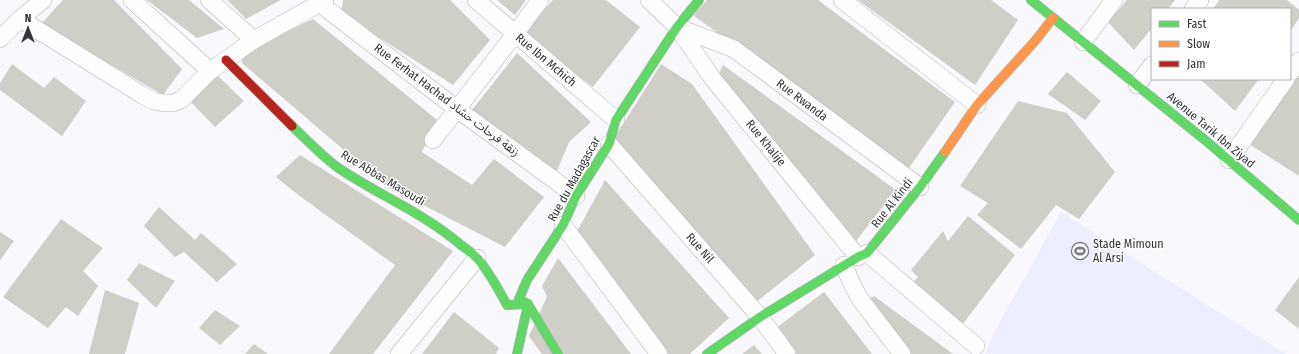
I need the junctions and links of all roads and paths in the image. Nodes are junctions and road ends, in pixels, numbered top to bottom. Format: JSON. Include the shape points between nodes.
{"nodes":[{"id":1,"x":43,"y":0,"type":"edge"},
{"id":2,"x":132,"y":0,"type":"edge"},
{"id":3,"x":209,"y":0,"type":"edge"},
{"id":4,"x":476,"y":0,"type":"edge"},
{"id":5,"x":540,"y":0,"type":"edge"},
{"id":6,"x":699,"y":0,"type":"edge"},
{"id":7,"x":842,"y":0,"type":"edge"},
{"id":8,"x":1030,"y":0,"type":"edge"},
{"id":9,"x":1114,"y":0,"type":"edge"},
{"id":10,"x":1200,"y":0,"type":"edge"},
{"id":11,"x":322,"y":2,"type":"edge"},
{"id":12,"x":653,"y":2,"type":"edge"},
{"id":13,"x":1194,"y":8,"type":"edge"},
{"id":14,"x":1054,"y":18,"type":"junction"},
{"id":15,"x":20,"y":19,"type":"junction"},
{"id":16,"x":677,"y":27,"type":"junction"},
{"id":17,"x":515,"y":34,"type":"junction"},
{"id":18,"x":0,"y":39,"type":"edge"},
{"id":19,"x":254,"y":40,"type":"junction"},
{"id":20,"x":1083,"y":42,"type":"junction"},
{"id":21,"x":226,"y":60,"type":"junction"},
{"id":22,"x":1299,"y":61,"type":"edge"},
{"id":23,"x":1151,"y":66,"type":"edge"},
{"id":24,"x":210,"y":71,"type":"junction"},
{"id":25,"x":1291,"y":72,"type":"edge"},
{"id":26,"x":1285,"y":80,"type":"edge"},
{"id":27,"x":1137,"y":85,"type":"junction"},
{"id":28,"x":977,"y":105,"type":"junction"},
{"id":29,"x":457,"y":109,"type":"junction"},
{"id":30,"x":616,"y":120,"type":"junction"},
{"id":31,"x":433,"y":140,"type":"dead end"},
{"id":32,"x":609,"y":144,"type":"junction"},
{"id":33,"x":1230,"y":160,"type":"junction"},
{"id":34,"x":920,"y":187,"type":"junction"},
{"id":35,"x":576,"y":196,"type":"junction"},
{"id":36,"x":1299,"y":220,"type":"edge"},
{"id":37,"x":563,"y":225,"type":"junction"},
{"id":38,"x":477,"y":258,"type":"junction"},
{"id":39,"x":856,"y":258,"type":"junction"},
{"id":40,"x":528,"y":304,"type":"junction"},
{"id":41,"x":760,"y":317,"type":"junction"},
{"id":42,"x":976,"y":346,"type":"dead end"},
{"id":43,"x":399,"y":354,"type":"edge"},
{"id":44,"x":517,"y":354,"type":"edge"},
{"id":45,"x":558,"y":354,"type":"edge"},
{"id":46,"x":660,"y":354,"type":"edge"},
{"id":47,"x":707,"y":354,"type":"edge"},
{"id":48,"x":787,"y":354,"type":"edge"},
{"id":49,"x":902,"y":354,"type":"edge"}],
"edges":[{"from":1,"to":15,"type":"street"},
{"from":2,"to":24,"type":"street"},
{"from":3,"to":19,"type":"street"},
{"from":4,"to":17,"type":"street","name":"Rue Ibn Mchich"},
{"from":5,"to":17,"type":"street"},
{"from":6,"to":16,"type":"street","name":"Rue du Madagascar"},
{"from":7,"to":28,"type":"street"},
{"from":8,"to":14,"type":"street","name":"Avenue Tarik Ibn Ziyad"},
{"from":9,"to":20,"type":"street"},
{"from":10,"to":13,"type":"street"},
{"from":11,"to":19,"type":"street"},
{"from":11,"to":29,"type":"street","name":"Rue Ferhat Hachad زنقة فرحات حشاد"},
{"from":12,"to":16,"type":"street"},
{"from":14,"to":20,"type":"street","name":"Avenue Tarik Ibn Ziyad"},
{"from":14,"to":28,"type":"street","name":"Rue Al Kindi"},
{"from":15,"to":18,"type":"street"},
{"from":15,"to":24,"type":"street","via":[[153,101],[173,103],[181,100]]},
{"from":16,"to":30,"type":"street","name":"Rue du Madagascar"},
{"from":16,"to":34,"type":"street","name":"Rue Rwanda","via":[[734,49]]},
{"from":16,"to":39,"type":"street","name":"Rue Khalije","via":[[713,79]]},
{"from":17,"to":29,"type":"street"},
{"from":17,"to":30,"type":"street","name":"Rue Ibn Mchich"},
{"from":19,"to":21,"type":"street"},
{"from":20,"to":27,"type":"street","name":"Avenue Tarik Ibn Ziyad"},
{"from":21,"to":24,"type":"street"},
{"from":21,"to":38,"type":"street","name":"Rue Abbas Masoudi","via":[[336,166],[422,216]]},
{"from":22,"to":25,"type":"street"},
{"from":23,"to":27,"type":"street"},
{"from":26,"to":33,"type":"street"},
{"from":27,"to":33,"type":"street","name":"Avenue Tarik Ibn Ziyad"},
{"from":28,"to":34,"type":"street","name":"Rue Al Kindi"},
{"from":29,"to":31,"type":"street"},
{"from":29,"to":35,"type":"street","name":"Rue Ferhat Hachad زنقة فرحات حشاد"},
{"from":30,"to":32,"type":"street","name":"Rue du Madagascar"},
{"from":32,"to":35,"type":"street","name":"Rue du Madagascar"},
{"from":32,"to":41,"type":"street","name":"Rue Nil"},
{"from":33,"to":36,"type":"street","name":"Avenue Tarik Ibn Ziyad"},
{"from":34,"to":39,"type":"street","name":"Rue Al Kindi"},
{"from":35,"to":37,"type":"street","name":"Rue du Madagascar"},
{"from":37,"to":40,"type":"street","name":"Rue du Madagascar","via":[[527,280],[518,299]]},
{"from":37,"to":46,"type":"street"},
{"from":38,"to":40,"type":"street","name":"Rue Abbas Masoudi","via":[[493,279],[507,305]]},
{"from":38,"to":43,"type":"street"},
{"from":39,"to":41,"type":"street","name":"Rue Al Kindi"},
{"from":39,"to":42,"type":"street"},
{"from":39,"to":49,"type":"street","via":[[852,284],[860,299]]},
{"from":40,"to":44,"type":"street"},
{"from":40,"to":45,"type":"street"},
{"from":41,"to":47,"type":"street","name":"Rue Al Kindi"},
{"from":41,"to":48,"type":"street","name":"Rue Nil"}]}
